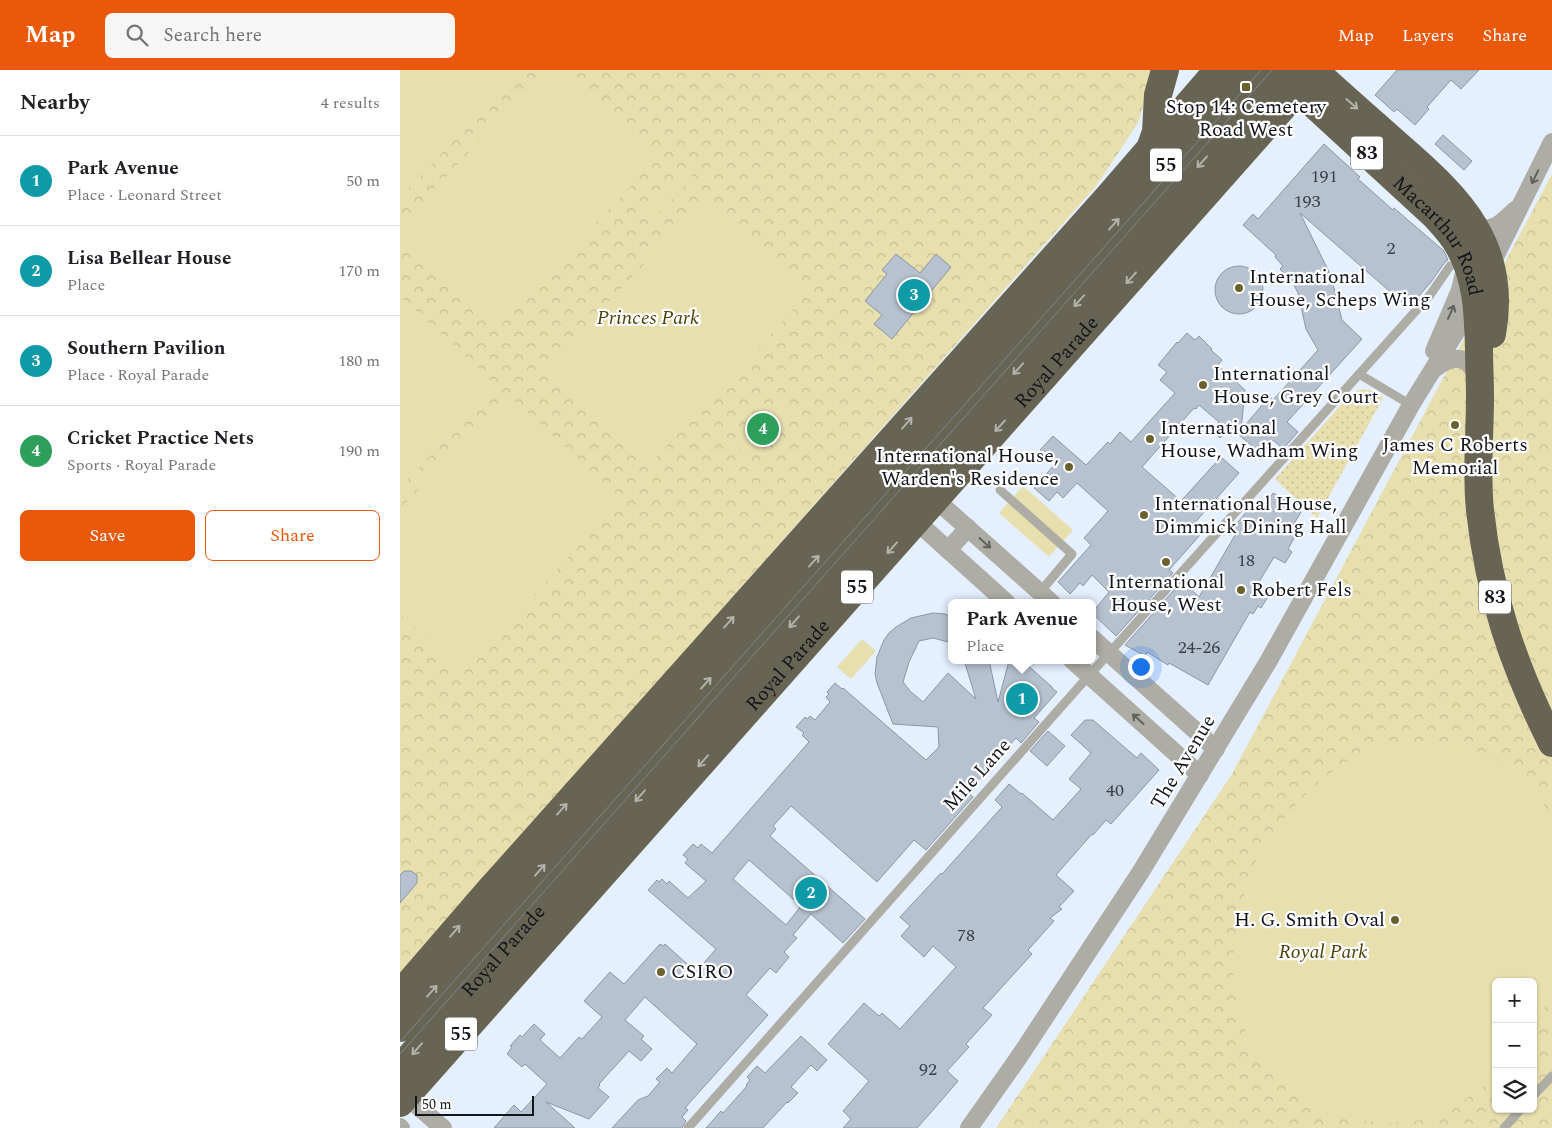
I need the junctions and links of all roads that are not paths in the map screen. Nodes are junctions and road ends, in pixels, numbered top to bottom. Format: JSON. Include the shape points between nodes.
{"nodes":[{"id":1,"x":1165,"y":70,"type":"edge"},
{"id":2,"x":1218,"y":70,"type":"edge"},
{"id":3,"x":1251,"y":70,"type":"edge"},
{"id":4,"x":1295,"y":74,"type":"edge"},
{"id":5,"x":1552,"y":142,"type":"edge"},
{"id":6,"x":1151,"y":146,"type":"junction"},
{"id":7,"x":1521,"y":204,"type":"junction"},
{"id":8,"x":1435,"y":216,"type":"junction"},
{"id":9,"x":1475,"y":228,"type":"junction"},
{"id":10,"x":1469,"y":263,"type":"junction"},
{"id":11,"x":1476,"y":295,"type":"junction"},
{"id":12,"x":1003,"y":331,"type":"junction"},
{"id":13,"x":1434,"y":369,"type":"junction"},
{"id":14,"x":1359,"y":374,"type":"junction"},
{"id":15,"x":1480,"y":391,"type":"junction"},
{"id":16,"x":1411,"y":404,"type":"junction"},
{"id":17,"x":898,"y":450,"type":"junction"},
{"id":18,"x":1000,"y":490,"type":"dead end"},
{"id":19,"x":857,"y":496,"type":"junction"},
{"id":20,"x":910,"y":498,"type":"junction"},
{"id":21,"x":968,"y":528,"type":"junction"},
{"id":22,"x":948,"y":550,"type":"junction"},
{"id":23,"x":1046,"y":597,"type":"edge"},
{"id":24,"x":1003,"y":599,"type":"edge"},
{"id":25,"x":1096,"y":642,"type":"edge"},
{"id":26,"x":1109,"y":653,"type":"junction"},
{"id":27,"x":1077,"y":664,"type":"edge"},
{"id":28,"x":1089,"y":675,"type":"junction"},
{"id":29,"x":697,"y":713,"type":"junction"},
{"id":30,"x":1181,"y":718,"type":"junction"},
{"id":31,"x":1161,"y":740,"type":"junction"},
{"id":32,"x":1552,"y":743,"type":"edge"},
{"id":33,"x":1216,"y":749,"type":"junction"},
{"id":34,"x":1200,"y":775,"type":"junction"},
{"id":35,"x":498,"y":899,"type":"junction"},
{"id":36,"x":400,"y":994,"type":"edge"},
{"id":37,"x":400,"y":1028,"type":"edge"},
{"id":38,"x":400,"y":1068,"type":"edge"},
{"id":39,"x":1552,"y":1076,"type":"edge"},
{"id":40,"x":1537,"y":1092,"type":"edge"},
{"id":41,"x":402,"y":1097,"type":"edge"},
{"id":42,"x":1517,"y":1113,"type":"edge"},
{"id":43,"x":443,"y":1128,"type":"edge"},
{"id":44,"x":688,"y":1128,"type":"edge"},
{"id":45,"x":969,"y":1128,"type":"edge"},
{"id":46,"x":1504,"y":1128,"type":"edge"}],
"edges":[{"from":1,"to":6,"type":"highway"},
{"from":2,"to":6,"type":"highway","name":"Royal Parade","number":"55"},
{"from":12,"to":3,"type":"highway","name":"Royal Parade","number":"55","one_way":true},
{"from":4,"to":8,"type":"highway","name":"Macarthur Road","number":"83"},
{"from":4,"to":9,"type":"highway","name":"Macarthur Road","number":"83","one_way":true,"via":[[1443,186]]},
{"from":4,"to":20,"type":"highway","name":"Royal Parade","number":"55","one_way":true,"via":[[1148,242]]},
{"from":5,"to":7,"type":"street","name":"The Avenue","one_way":true},
{"from":6,"to":12,"type":"highway","name":"Royal Parade","number":"55"},
{"from":7,"to":9,"type":"street","via":[[1495,227],[1488,230]]},
{"from":7,"to":10,"type":"street","name":"The Avenue"},
{"from":8,"to":9,"type":"highway"},
{"from":8,"to":10,"type":"highway","name":"Macarthur Road","number":"83"},
{"from":9,"to":10,"type":"highway","name":"Macarthur Road","number":"83","via":[[1484,244]]},
{"from":10,"to":11,"type":"highway","name":"Macarthur Road","number":"83"},
{"from":10,"to":14,"type":"lane","name":"Mile Lane","via":[[1430,295]]},
{"from":10,"to":15,"type":"highway","name":"Macarthur Road","number":"83","via":[[1495,293]]},
{"from":16,"to":10,"type":"street","name":"The Avenue","one_way":true},
{"from":11,"to":13,"type":"street","name":"The Avenue"},
{"from":11,"to":15,"type":"highway","name":"Macarthur Road","number":"83"},
{"from":17,"to":12,"type":"highway","name":"Royal Parade","number":"55","one_way":true},
{"from":13,"to":15,"type":"street","via":[[1446,360],[1459,359],[1472,368]]},
{"from":13,"to":16,"type":"street","name":"The Avenue"},
{"from":14,"to":16,"type":"lane"},
{"from":14,"to":26,"type":"lane","name":"Mile Lane"},
{"from":15,"to":32,"type":"highway","name":"Macarthur Road","number":"83","via":[[1480,508],[1490,572],[1506,636]]},
{"from":16,"to":33,"type":"street","name":"The Avenue"},
{"from":17,"to":19,"type":"highway","name":"Royal Parade","number":"55"},
{"from":17,"to":20,"type":"highway","name":"Royal Parade","number":"55"},
{"from":18,"to":23,"type":"lane","via":[[1072,554]]},
{"from":19,"to":20,"type":"highway","name":"Royal Parade","number":"55"},
{"from":29,"to":19,"type":"highway","name":"Royal Parade","number":"55","one_way":true},
{"from":20,"to":21,"type":"street"},
{"from":20,"to":22,"type":"street"},
{"from":20,"to":29,"type":"highway","name":"Royal Parade","number":"55","one_way":true},
{"from":21,"to":22,"type":"street"},
{"from":21,"to":23,"type":"street","one_way":true},
{"from":22,"to":24,"type":"street"},
{"from":25,"to":26,"type":"street"},
{"from":26,"to":28,"type":"lane","name":"Mile Lane"},
{"from":26,"to":30,"type":"street"},
{"from":27,"to":28,"type":"street"},
{"from":31,"to":28,"type":"street","one_way":true},
{"from":28,"to":44,"type":"lane","name":"Mile Lane"},
{"from":35,"to":29,"type":"highway","name":"Royal Parade","number":"55","one_way":true},
{"from":29,"to":38,"type":"highway","name":"Royal Parade","number":"55","one_way":true},
{"from":29,"to":41,"type":"highway","name":"Royal Parade","number":"55","one_way":true},
{"from":30,"to":31,"type":"street"},
{"from":30,"to":33,"type":"street"},
{"from":31,"to":34,"type":"street"},
{"from":33,"to":34,"type":"street","name":"The Avenue"},
{"from":34,"to":45,"type":"street","name":"The Avenue","via":[[1093,947]]},
{"from":36,"to":35,"type":"highway","name":"Royal Parade","number":"55","one_way":true},
{"from":37,"to":35,"type":"highway","name":"Royal Parade","number":"55","one_way":true},
{"from":39,"to":40,"type":"lane"},
{"from":41,"to":43,"type":"street"},
{"from":42,"to":46,"type":"lane"}]}
